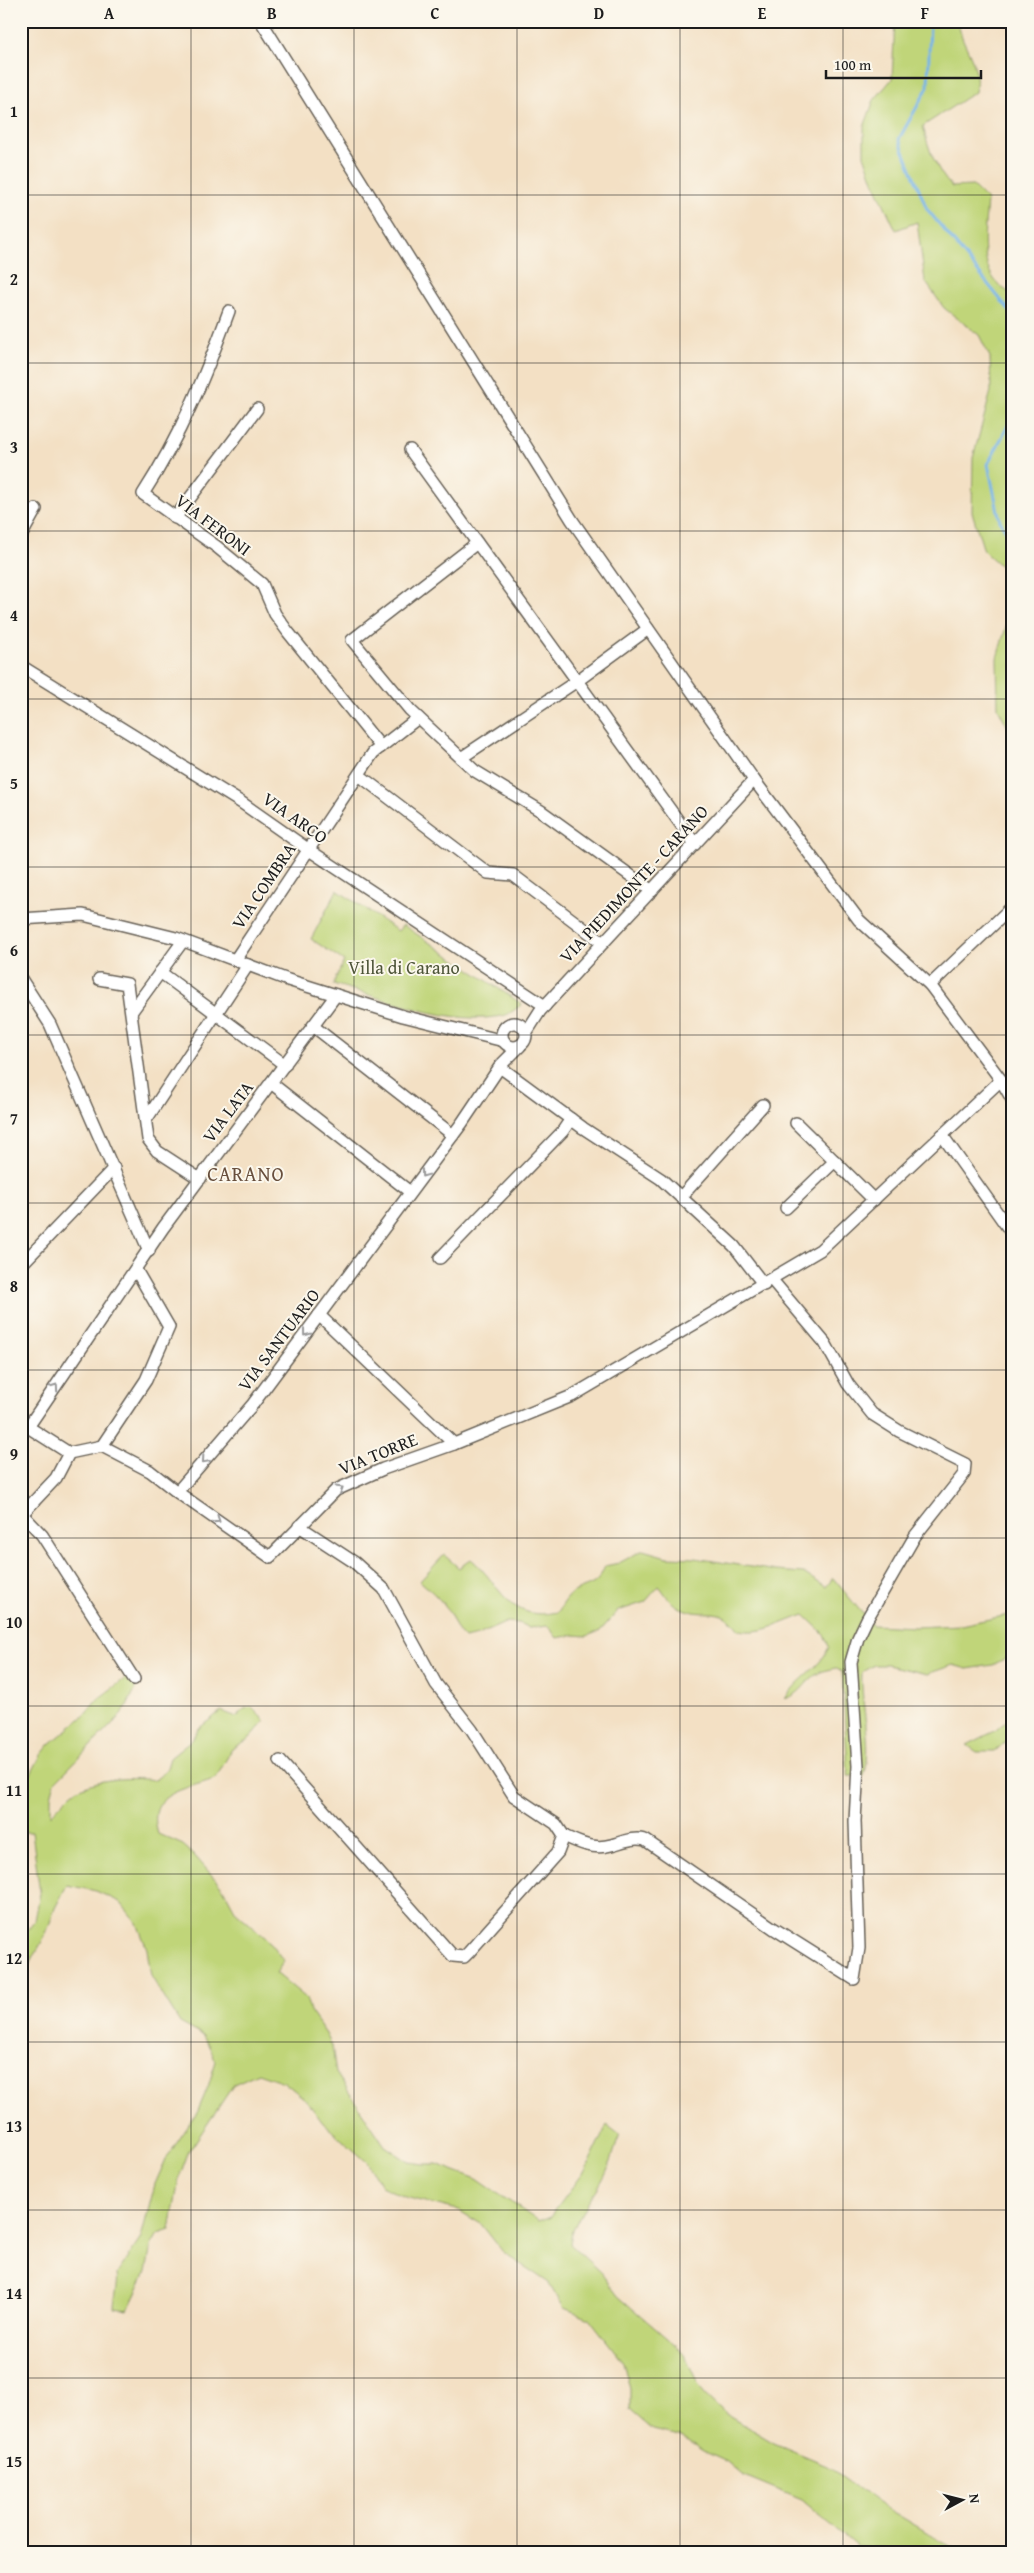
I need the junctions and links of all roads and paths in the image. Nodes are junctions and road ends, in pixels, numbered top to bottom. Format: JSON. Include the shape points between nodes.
{"nodes":[{"id":1,"x":261,"y":21,"type":"edge"},
{"id":2,"x":229,"y":311,"type":"dead end"},
{"id":3,"x":257,"y":410,"type":"dead end"},
{"id":4,"x":410,"y":450,"type":"dead end"},
{"id":5,"x":36,"y":509,"type":"dead end"},
{"id":6,"x":175,"y":518,"type":"junction"},
{"id":7,"x":21,"y":536,"type":"edge"},
{"id":8,"x":477,"y":543,"type":"junction"},
{"id":9,"x":648,"y":629,"type":"junction"},
{"id":10,"x":21,"y":666,"type":"edge"},
{"id":11,"x":577,"y":681,"type":"junction"},
{"id":12,"x":418,"y":718,"type":"junction"},
{"id":13,"x":381,"y":747,"type":"junction"},
{"id":14,"x":461,"y":758,"type":"junction"},
{"id":15,"x":359,"y":775,"type":"junction"},
{"id":16,"x":754,"y":780,"type":"junction"},
{"id":17,"x":695,"y":844,"type":"junction"},
{"id":18,"x":309,"y":850,"type":"junction"},
{"id":19,"x":652,"y":891,"type":"junction"},
{"id":20,"x":1013,"y":906,"type":"edge"},
{"id":21,"x":21,"y":919,"type":"edge"},
{"id":22,"x":183,"y":941,"type":"junction"},
{"id":23,"x":604,"y":943,"type":"junction"},
{"id":24,"x":235,"y":960,"type":"junction"},
{"id":25,"x":248,"y":965,"type":"junction"},
{"id":26,"x":160,"y":972,"type":"junction"},
{"id":27,"x":21,"y":979,"type":"edge"},
{"id":28,"x":99,"y":979,"type":"dead end"},
{"id":29,"x":930,"y":985,"type":"junction"},
{"id":30,"x":336,"y":995,"type":"junction"},
{"id":31,"x":543,"y":1008,"type":"junction"},
{"id":32,"x":132,"y":1011,"type":"junction"},
{"id":33,"x":216,"y":1014,"type":"junction"},
{"id":34,"x":313,"y":1026,"type":"junction"},
{"id":35,"x":506,"y":1027,"type":"junction"},
{"id":36,"x":523,"y":1028,"type":"junction"},
{"id":37,"x":473,"y":1032,"type":"junction"},
{"id":38,"x":511,"y":1044,"type":"junction"},
{"id":39,"x":285,"y":1064,"type":"junction"},
{"id":40,"x":500,"y":1066,"type":"junction"},
{"id":41,"x":1001,"y":1080,"type":"junction"},
{"id":42,"x":272,"y":1082,"type":"junction"},
{"id":43,"x":1013,"y":1101,"type":"edge"},
{"id":44,"x":763,"y":1104,"type":"dead end"},
{"id":45,"x":571,"y":1119,"type":"junction"},
{"id":46,"x":146,"y":1120,"type":"junction"},
{"id":47,"x":796,"y":1123,"type":"dead end"},
{"id":48,"x":453,"y":1135,"type":"junction"},
{"id":49,"x":942,"y":1135,"type":"junction"},
{"id":50,"x":835,"y":1161,"type":"junction"},
{"id":51,"x":114,"y":1168,"type":"junction"},
{"id":52,"x":200,"y":1179,"type":"junction"},
{"id":53,"x":410,"y":1192,"type":"junction"},
{"id":54,"x":681,"y":1197,"type":"junction"},
{"id":55,"x":874,"y":1200,"type":"junction"},
{"id":56,"x":786,"y":1208,"type":"dead end"},
{"id":57,"x":1013,"y":1234,"type":"edge"},
{"id":58,"x":149,"y":1251,"type":"junction"},
{"id":59,"x":440,"y":1258,"type":"dead end"},
{"id":60,"x":21,"y":1265,"type":"edge"},
{"id":61,"x":136,"y":1270,"type":"junction"},
{"id":62,"x":768,"y":1282,"type":"junction"},
{"id":63,"x":319,"y":1315,"type":"junction"},
{"id":64,"x":24,"y":1430,"type":"edge"},
{"id":65,"x":454,"y":1444,"type":"junction"},
{"id":66,"x":102,"y":1446,"type":"junction"},
{"id":67,"x":69,"y":1453,"type":"junction"},
{"id":68,"x":177,"y":1492,"type":"junction"},
{"id":69,"x":22,"y":1514,"type":"edge"},
{"id":70,"x":299,"y":1526,"type":"junction"},
{"id":71,"x":134,"y":1679,"type":"dead end"},
{"id":72,"x":280,"y":1761,"type":"dead end"},
{"id":73,"x":564,"y":1836,"type":"junction"}],
"edges":[{"from":1,"to":9,"type":"street","via":[[572,520]]},
{"from":2,"to":6,"type":"street","name":"VIA FERONI","via":[[187,415],[143,494]]},
{"from":3,"to":6,"type":"street"},
{"from":4,"to":8,"type":"street"},
{"from":5,"to":7,"type":"street"},
{"from":6,"to":13,"type":"street","name":"VIA FERONI","via":[[262,584],[275,614]]},
{"from":8,"to":11,"type":"street"},
{"from":8,"to":12,"type":"street","via":[[352,640]]},
{"from":9,"to":11,"type":"street"},
{"from":9,"to":16,"type":"street"},
{"from":10,"to":18,"type":"street","name":"VIA ARCO","via":[[242,803]]},
{"from":11,"to":14,"type":"street"},
{"from":11,"to":17,"type":"street"},
{"from":12,"to":13,"type":"street","name":"VIA COMBRA"},
{"from":12,"to":14,"type":"street"},
{"from":13,"to":15,"type":"street","name":"VIA COMBRA","via":[[373,753]]},
{"from":14,"to":19,"type":"street","via":[[474,771],[541,811]]},
{"from":15,"to":18,"type":"street","name":"VIA COMBRA"},
{"from":15,"to":23,"type":"street","via":[[488,873],[513,875]]},
{"from":16,"to":17,"type":"street","name":"VIA PIEDIMONTE - CARANO"},
{"from":16,"to":29,"type":"street","via":[[859,920]]},
{"from":17,"to":19,"type":"street","name":"VIA PIEDIMONTE - CARANO"},
{"from":18,"to":24,"type":"street","name":"VIA COMBRA"},
{"from":18,"to":31,"type":"street","name":"VIA ARCO"},
{"from":19,"to":23,"type":"street","name":"VIA PIEDIMONTE - CARANO"},
{"from":20,"to":29,"type":"street"},
{"from":21,"to":22,"type":"street","via":[[83,915]]},
{"from":22,"to":24,"type":"street"},
{"from":22,"to":26,"type":"street"},
{"from":23,"to":31,"type":"street","name":"VIA PIEDIMONTE - CARANO"},
{"from":24,"to":25,"type":"street"},
{"from":25,"to":30,"type":"street"},
{"from":25,"to":33,"type":"street"},
{"from":26,"to":32,"type":"street"},
{"from":26,"to":33,"type":"street"},
{"from":27,"to":51,"type":"street","via":[[50,1024]]},
{"from":28,"to":32,"type":"street","via":[[127,984]]},
{"from":29,"to":41,"type":"street"},
{"from":30,"to":34,"type":"street","name":"VIA LATA"},
{"from":30,"to":37,"type":"street","via":[[403,1016]]},
{"from":31,"to":36,"type":"street","name":"VIA PIEDIMONTE - CARANO"},
{"from":32,"to":46,"type":"street"},
{"from":33,"to":39,"type":"street"},
{"from":33,"to":46,"type":"street"},
{"from":34,"to":39,"type":"street","name":"VIA LATA"},
{"from":34,"to":48,"type":"street"},
{"from":35,"to":36,"type":"street","via":[[512,1023]]},
{"from":35,"to":37,"type":"street"},
{"from":35,"to":38,"type":"street","via":[[502,1034]]},
{"from":36,"to":38,"type":"street","via":[[525,1040]]},
{"from":37,"to":38,"type":"street"},
{"from":38,"to":40,"type":"street","name":"VIA SANTUARIO"},
{"from":39,"to":42,"type":"street","name":"VIA LATA"},
{"from":40,"to":45,"type":"street"},
{"from":40,"to":48,"type":"street","name":"VIA SANTUARIO"},
{"from":41,"to":43,"type":"street"},
{"from":41,"to":49,"type":"street"},
{"from":42,"to":52,"type":"street","name":"VIA LATA"},
{"from":42,"to":53,"type":"street"},
{"from":44,"to":54,"type":"street"},
{"from":45,"to":54,"type":"street","via":[[661,1179]]},
{"from":45,"to":59,"type":"street"},
{"from":46,"to":52,"type":"street","via":[[148,1139],[157,1150]]},
{"from":47,"to":50,"type":"street"},
{"from":48,"to":53,"type":"street","name":"VIA SANTUARIO","one_way":true},
{"from":49,"to":55,"type":"street"},
{"from":49,"to":57,"type":"street"},
{"from":50,"to":55,"type":"street"},
{"from":50,"to":56,"type":"street"},
{"from":51,"to":58,"type":"street"},
{"from":51,"to":60,"type":"street"},
{"from":52,"to":58,"type":"street","name":"VIA LATA"},
{"from":53,"to":63,"type":"street","name":"VIA SANTUARIO"},
{"from":54,"to":62,"type":"street"},
{"from":55,"to":62,"type":"street","via":[[820,1250]]},
{"from":58,"to":61,"type":"street","name":"VIA LATA"},
{"from":64,"to":61,"type":"street","name":"VIA LATA","one_way":true},
{"from":61,"to":66,"type":"street","via":[[168,1327],[146,1380]]},
{"from":62,"to":65,"type":"street","via":[[572,1396]]},
{"from":62,"to":73,"type":"street","via":[[825,1343],[848,1384],[872,1414],[966,1464],[964,1474],[915,1536],[867,1619],[852,1655],[858,1766],[859,1948],[854,1979],[773,1928],[646,1840],[637,1838],[610,1846],[592,1847]]},
{"from":63,"to":65,"type":"street","name":"VIA TORRE"},
{"from":63,"to":68,"type":"street","name":"VIA SANTUARIO","one_way":true,"via":[[253,1404]]},
{"from":64,"to":67,"type":"street"},
{"from":70,"to":65,"type":"street","name":"VIA TORRE","one_way":true,"via":[[336,1490]]},
{"from":66,"to":67,"type":"street"},
{"from":66,"to":68,"type":"street","via":[[150,1471]]},
{"from":67,"to":69,"type":"street","via":[[56,1478]]},
{"from":68,"to":70,"type":"street","name":"VIA TORRE","one_way":true,"via":[[270,1557]]},
{"from":69,"to":71,"type":"street","via":[[42,1535]]},
{"from":70,"to":73,"type":"street","via":[[354,1562],[384,1589],[436,1684],[472,1730],[514,1796],[556,1824]]},
{"from":72,"to":73,"type":"street","via":[[458,1958],[469,1952],[558,1852]]}]}
